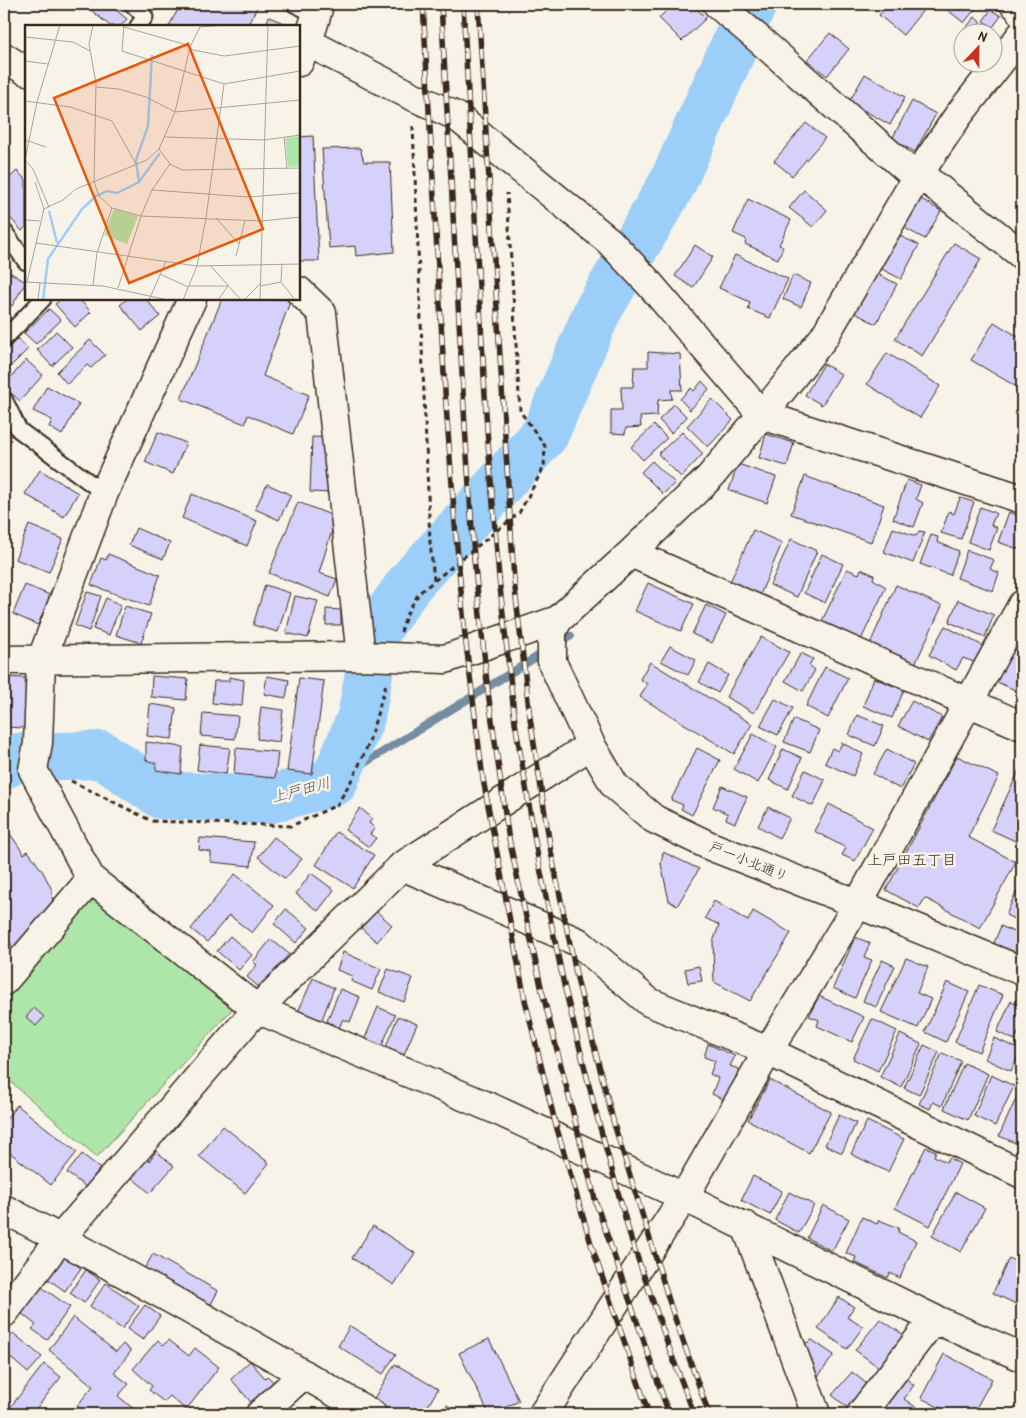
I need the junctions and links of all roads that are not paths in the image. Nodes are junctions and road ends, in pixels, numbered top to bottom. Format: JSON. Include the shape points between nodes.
{"nodes":[{"id":1,"x":132,"y":4,"type":"edge"},
{"id":2,"x":1014,"y":4,"type":"edge"},
{"id":3,"x":719,"y":6,"type":"edge"},
{"id":4,"x":310,"y":8,"type":"edge"},
{"id":5,"x":1022,"y":14,"type":"edge"},
{"id":6,"x":139,"y":25,"type":"edge"},
{"id":7,"x":1022,"y":34,"type":"edge"},
{"id":8,"x":303,"y":52,"type":"edge"},
{"id":9,"x":4,"y":57,"type":"edge"},
{"id":10,"x":25,"y":70,"type":"edge"},
{"id":11,"x":918,"y":175,"type":"junction"},
{"id":12,"x":4,"y":231,"type":"edge"},
{"id":13,"x":1022,"y":255,"type":"edge"},
{"id":14,"x":25,"y":261,"type":"edge"},
{"id":15,"x":300,"y":292,"type":"edge"},
{"id":16,"x":42,"y":300,"type":"edge"},
{"id":17,"x":192,"y":300,"type":"edge"},
{"id":18,"x":4,"y":339,"type":"edge"},
{"id":19,"x":4,"y":399,"type":"edge"},
{"id":20,"x":762,"y":415,"type":"junction"},
{"id":21,"x":104,"y":493,"type":"junction"},
{"id":22,"x":1022,"y":499,"type":"edge"},
{"id":23,"x":631,"y":554,"type":"junction"},
{"id":24,"x":1022,"y":605,"type":"edge"},
{"id":25,"x":555,"y":626,"type":"junction"},
{"id":26,"x":362,"y":656,"type":"junction"},
{"id":27,"x":4,"y":660,"type":"edge"},
{"id":28,"x":41,"y":661,"type":"junction"},
{"id":29,"x":969,"y":703,"type":"junction"},
{"id":30,"x":1022,"y":726,"type":"edge"},
{"id":31,"x":591,"y":745,"type":"junction"},
{"id":32,"x":402,"y":866,"type":"junction"},
{"id":33,"x":90,"y":879,"type":"junction"},
{"id":34,"x":858,"y":904,"type":"junction"},
{"id":35,"x":1022,"y":971,"type":"edge"},
{"id":36,"x":4,"y":981,"type":"edge"},
{"id":37,"x":257,"y":1009,"type":"junction"},
{"id":38,"x":768,"y":1051,"type":"junction"},
{"id":39,"x":1022,"y":1174,"type":"edge"},
{"id":40,"x":684,"y":1197,"type":"junction"},
{"id":41,"x":4,"y":1209,"type":"edge"},
{"id":42,"x":746,"y":1226,"type":"junction"},
{"id":43,"x":60,"y":1239,"type":"junction"},
{"id":44,"x":4,"y":1313,"type":"edge"},
{"id":45,"x":934,"y":1319,"type":"junction"},
{"id":46,"x":1022,"y":1358,"type":"edge"},
{"id":47,"x":304,"y":1374,"type":"junction"},
{"id":48,"x":260,"y":1414,"type":"edge"},
{"id":49,"x":372,"y":1414,"type":"edge"},
{"id":50,"x":543,"y":1414,"type":"edge"},
{"id":51,"x":816,"y":1414,"type":"edge"},
{"id":52,"x":861,"y":1414,"type":"edge"}],
"edges":[{"from":1,"to":6,"type":"lane","via":[[145,17]]},
{"from":2,"to":5,"type":"street"},
{"from":3,"to":11,"type":"street","via":[[909,171]]},
{"from":4,"to":8,"type":"street"},
{"from":7,"to":11,"type":"street","via":[[958,116]]},
{"from":8,"to":20,"type":"street","via":[[456,116],[609,241]]},
{"from":9,"to":10,"type":"street"},
{"from":11,"to":13,"type":"street"},
{"from":11,"to":20,"type":"street","via":[[824,337]]},
{"from":12,"to":14,"type":"lane"},
{"from":15,"to":26,"type":"street","via":[[322,312]]},
{"from":16,"to":18,"type":"lane"},
{"from":17,"to":21,"type":"street"},
{"from":19,"to":21,"type":"lane","via":[[19,430]]},
{"from":20,"to":22,"type":"street"},
{"from":20,"to":23,"type":"street","via":[[710,477]]},
{"from":21,"to":28,"type":"street"},
{"from":23,"to":25,"type":"street"},
{"from":23,"to":29,"type":"street"},
{"from":24,"to":29,"type":"street"},
{"from":25,"to":26,"type":"street","via":[[445,659]]},
{"from":25,"to":31,"type":"street","name":"戸一小北通り","via":[[552,662]]},
{"from":26,"to":28,"type":"street"},
{"from":27,"to":28,"type":"street"},
{"from":28,"to":33,"type":"street","via":[[35,774]]},
{"from":29,"to":30,"type":"street"},
{"from":29,"to":34,"type":"street"},
{"from":31,"to":32,"type":"street"},
{"from":31,"to":34,"type":"street","name":"戸一小北通り","via":[[615,786],[654,819],[710,846]]},
{"from":32,"to":37,"type":"street"},
{"from":32,"to":38,"type":"street","via":[[578,942],[649,1002]]},
{"from":33,"to":36,"type":"street"},
{"from":33,"to":37,"type":"street"},
{"from":34,"to":35,"type":"street","name":"戸一小北通り"},
{"from":34,"to":38,"type":"street"},
{"from":37,"to":40,"type":"street","via":[[494,1109]]},
{"from":37,"to":43,"type":"street"},
{"from":38,"to":39,"type":"street"},
{"from":38,"to":40,"type":"street"},
{"from":40,"to":42,"type":"street"},
{"from":40,"to":50,"type":"street"},
{"from":41,"to":43,"type":"street"},
{"from":42,"to":45,"type":"street"},
{"from":42,"to":51,"type":"street"},
{"from":43,"to":44,"type":"street"},
{"from":43,"to":47,"type":"street"},
{"from":45,"to":46,"type":"street"},
{"from":45,"to":52,"type":"street"},
{"from":47,"to":48,"type":"street"},
{"from":47,"to":49,"type":"street"}]}
